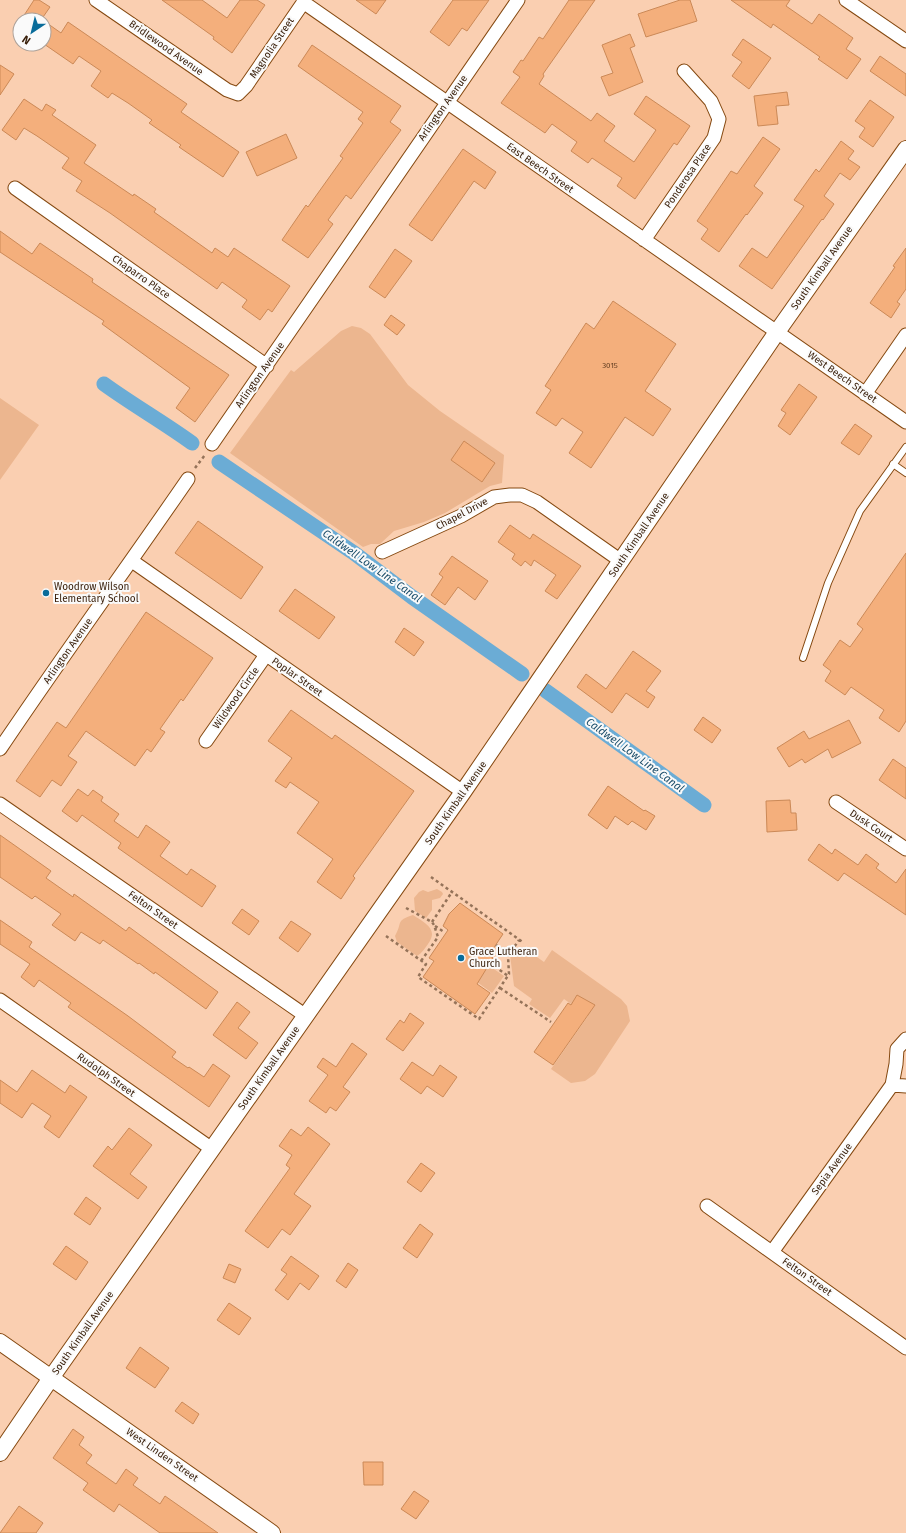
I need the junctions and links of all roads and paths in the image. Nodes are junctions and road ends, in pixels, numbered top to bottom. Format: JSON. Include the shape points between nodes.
{"nodes":[{"id":1,"x":96,"y":0,"type":"edge"},
{"id":2,"x":518,"y":0,"type":"edge"},
{"id":3,"x":846,"y":0,"type":"edge"},
{"id":4,"x":304,"y":1,"type":"edge"},
{"id":5,"x":906,"y":41,"type":"edge"},
{"id":6,"x":684,"y":71,"type":"dead end"},
{"id":7,"x":238,"y":94,"type":"joint"},
{"id":8,"x":447,"y":103,"type":"junction"},
{"id":9,"x":906,"y":149,"type":"edge"},
{"id":10,"x":15,"y":188,"type":"dead end"},
{"id":11,"x":644,"y":240,"type":"junction"},
{"id":12,"x":777,"y":332,"type":"junction"},
{"id":13,"x":906,"y":335,"type":"edge"},
{"id":14,"x":267,"y":366,"type":"junction"},
{"id":15,"x":866,"y":394,"type":"junction"},
{"id":16,"x":906,"y":422,"type":"edge"},
{"id":17,"x":212,"y":444,"type":"joint"},
{"id":18,"x":906,"y":447,"type":"edge"},
{"id":19,"x":893,"y":464,"type":"junction"},
{"id":20,"x":906,"y":474,"type":"edge"},
{"id":21,"x":188,"y":479,"type":"joint"},
{"id":22,"x":382,"y":552,"type":"dead end"},
{"id":23,"x":132,"y":561,"type":"junction"},
{"id":24,"x":621,"y":561,"type":"junction"},
{"id":25,"x":266,"y":655,"type":"junction"},
{"id":26,"x":803,"y":658,"type":"dead end"},
{"id":27,"x":206,"y":741,"type":"dead end"},
{"id":28,"x":0,"y":749,"type":"edge"},
{"id":29,"x":463,"y":792,"type":"junction"},
{"id":30,"x":836,"y":802,"type":"dead end"},
{"id":31,"x":0,"y":804,"type":"edge"},
{"id":32,"x":906,"y":849,"type":"edge"},
{"id":33,"x":431,"y":878,"type":"dead end"},
{"id":34,"x":452,"y":892,"type":"junction"},
{"id":35,"x":406,"y":908,"type":"dead end"},
{"id":36,"x":432,"y":922,"type":"junction"},
{"id":37,"x":434,"y":926,"type":"junction"},
{"id":38,"x":444,"y":932,"type":"dead end"},
{"id":39,"x":386,"y":936,"type":"dead end"},
{"id":40,"x":519,"y":940,"type":"junction"},
{"id":41,"x":524,"y":943,"type":"dead end"},
{"id":42,"x":496,"y":945,"type":"dead end"},
{"id":43,"x":508,"y":956,"type":"junction"},
{"id":44,"x":421,"y":961,"type":"junction"},
{"id":45,"x":490,"y":963,"type":"dead end"},
{"id":46,"x":508,"y":976,"type":"junction"},
{"id":47,"x":500,"y":988,"type":"junction"},
{"id":48,"x":0,"y":1000,"type":"edge"},
{"id":49,"x":306,"y":1016,"type":"junction"},
{"id":50,"x":551,"y":1022,"type":"dead end"},
{"id":51,"x":906,"y":1039,"type":"edge"},
{"id":52,"x":892,"y":1085,"type":"junction"},
{"id":53,"x":906,"y":1086,"type":"edge"},
{"id":54,"x":212,"y":1150,"type":"junction"},
{"id":55,"x":707,"y":1206,"type":"dead end"},
{"id":56,"x":772,"y":1252,"type":"junction"},
{"id":57,"x":0,"y":1342,"type":"edge"},
{"id":58,"x":906,"y":1348,"type":"edge"},
{"id":59,"x":51,"y":1378,"type":"junction"},
{"id":60,"x":0,"y":1453,"type":"edge"},
{"id":61,"x":272,"y":1533,"type":"edge"}],
"edges":[{"from":1,"to":7,"type":"street","name":"Bridlewood Avenue","via":[[227,90]]},
{"from":2,"to":8,"type":"street","name":"Arlington Avenue"},
{"from":3,"to":5,"type":"street"},
{"from":4,"to":7,"type":"street","name":"Magnolia Street"},
{"from":4,"to":8,"type":"street","name":"East Beech Street"},
{"from":6,"to":11,"type":"street","name":"Ponderosa Place","via":[[711,101],[719,119],[714,138]]},
{"from":8,"to":11,"type":"street","name":"East Beech Street"},
{"from":8,"to":14,"type":"street","name":"Arlington Avenue"},
{"from":9,"to":12,"type":"street","name":"South Kimball Avenue"},
{"from":10,"to":14,"type":"street","name":"Chaparro Place"},
{"from":11,"to":12,"type":"street","name":"East Beech Street"},
{"from":12,"to":15,"type":"street","name":"West Beech Street"},
{"from":12,"to":24,"type":"street","name":"South Kimball Avenue"},
{"from":13,"to":15,"type":"street"},
{"from":14,"to":17,"type":"street","name":"Arlington Avenue"},
{"from":15,"to":16,"type":"street","name":"West Beech Street"},
{"from":17,"to":21,"type":"path"},
{"from":18,"to":19,"type":"lane"},
{"from":19,"to":20,"type":"lane"},
{"from":19,"to":26,"type":"lane","via":[[860,511],[828,583]]},
{"from":21,"to":23,"type":"street","name":"Arlington Avenue"},
{"from":22,"to":24,"type":"street","name":"Chapel Drive","via":[[461,516],[494,497],[522,495],[537,502]]},
{"from":23,"to":25,"type":"street","name":"Poplar Street"},
{"from":23,"to":28,"type":"street","name":"Arlington Avenue"},
{"from":24,"to":29,"type":"street","name":"South Kimball Avenue"},
{"from":25,"to":27,"type":"street","name":"Wildwood Circle"},
{"from":25,"to":29,"type":"street","name":"Poplar Street"},
{"from":29,"to":49,"type":"street","name":"South Kimball Avenue"},
{"from":30,"to":32,"type":"street","name":"Dusk Court"},
{"from":31,"to":49,"type":"street","name":"Felton Street"},
{"from":33,"to":34,"type":"path"},
{"from":34,"to":36,"type":"path"},
{"from":34,"to":40,"type":"path"},
{"from":35,"to":36,"type":"path"},
{"from":36,"to":37,"type":"path"},
{"from":37,"to":38,"type":"path"},
{"from":37,"to":44,"type":"path","via":[[438,937]]},
{"from":39,"to":44,"type":"path"},
{"from":40,"to":41,"type":"path"},
{"from":40,"to":43,"type":"path"},
{"from":42,"to":43,"type":"path"},
{"from":43,"to":46,"type":"path"},
{"from":44,"to":47,"type":"path","via":[[426,964],[418,976],[478,1019]]},
{"from":45,"to":46,"type":"path"},
{"from":46,"to":47,"type":"path"},
{"from":47,"to":50,"type":"path"},
{"from":48,"to":54,"type":"street","name":"Rudolph Street"},
{"from":49,"to":54,"type":"street","name":"South Kimball Avenue"},
{"from":51,"to":52,"type":"street","via":[[897,1049]]},
{"from":52,"to":53,"type":"street"},
{"from":52,"to":56,"type":"street","name":"Sepia Avenue"},
{"from":54,"to":59,"type":"street","name":"South Kimball Avenue"},
{"from":55,"to":56,"type":"street","name":"Felton Street"},
{"from":56,"to":58,"type":"street","name":"Felton Street"},
{"from":57,"to":59,"type":"street","name":"West Linden Street"},
{"from":59,"to":60,"type":"street","name":"South Kimball Avenue"},
{"from":59,"to":61,"type":"street","name":"West Linden Street"}]}
